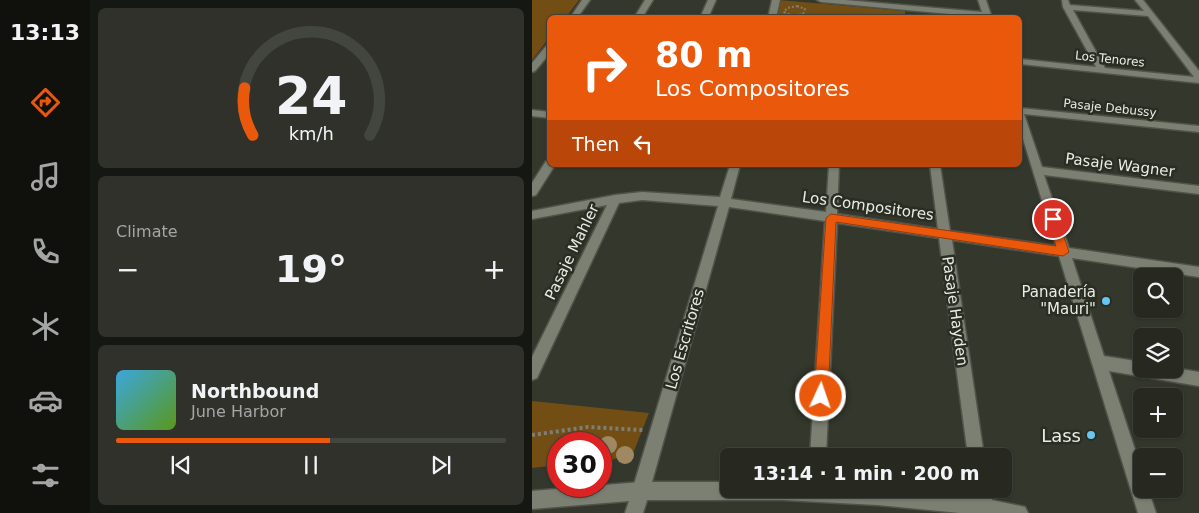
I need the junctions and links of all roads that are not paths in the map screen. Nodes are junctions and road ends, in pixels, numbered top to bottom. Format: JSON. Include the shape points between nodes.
{"nodes":[{"id":1,"x":586,"y":0,"type":"edge"},
{"id":2,"x":649,"y":0,"type":"edge"},
{"id":3,"x":712,"y":0,"type":"edge"},
{"id":4,"x":776,"y":0,"type":"edge"},
{"id":5,"x":821,"y":0,"type":"edge"},
{"id":6,"x":982,"y":0,"type":"edge"},
{"id":7,"x":1139,"y":0,"type":"edge"},
{"id":8,"x":1065,"y":4,"type":"edge"},
{"id":9,"x":913,"y":8,"type":"junction"},
{"id":10,"x":1150,"y":14,"type":"junction"},
{"id":11,"x":575,"y":15,"type":"edge"},
{"id":12,"x":640,"y":15,"type":"edge"},
{"id":13,"x":705,"y":15,"type":"edge"},
{"id":14,"x":773,"y":15,"type":"edge"},
{"id":15,"x":914,"y":15,"type":"edge"},
{"id":16,"x":979,"y":15,"type":"edge"},
{"id":17,"x":988,"y":15,"type":"edge"},
{"id":18,"x":547,"y":51,"type":"edge"},
{"id":19,"x":1022,"y":62,"type":"edge"},
{"id":20,"x":532,"y":69,"type":"edge"},
{"id":21,"x":1102,"y":71,"type":"junction"},
{"id":22,"x":1198,"y":79,"type":"edge"},
{"id":23,"x":532,"y":113,"type":"edge"},
{"id":24,"x":1022,"y":113,"type":"edge"},
{"id":25,"x":547,"y":114,"type":"edge"},
{"id":26,"x":1022,"y":120,"type":"edge"},
{"id":27,"x":1198,"y":129,"type":"edge"},
{"id":28,"x":548,"y":167,"type":"edge"},
{"id":29,"x":735,"y":167,"type":"edge"},
{"id":30,"x":834,"y":167,"type":"edge"},
{"id":31,"x":935,"y":167,"type":"edge"},
{"id":32,"x":1037,"y":170,"type":"junction"},
{"id":33,"x":1198,"y":190,"type":"edge"},
{"id":34,"x":532,"y":192,"type":"edge"},
{"id":35,"x":615,"y":199,"type":"junction"},
{"id":36,"x":726,"y":202,"type":"junction"},
{"id":37,"x":532,"y":215,"type":"edge"},
{"id":38,"x":831,"y":218,"type":"junction"},
{"id":39,"x":944,"y":234,"type":"junction"},
{"id":40,"x":1063,"y":252,"type":"junction"},
{"id":41,"x":1198,"y":272,"type":"edge"},
{"id":42,"x":1099,"y":362,"type":"junction"},
{"id":43,"x":532,"y":373,"type":"edge"},
{"id":44,"x":1198,"y":379,"type":"edge"},
{"id":45,"x":818,"y":448,"type":"edge"},
{"id":46,"x":975,"y":448,"type":"edge"},
{"id":47,"x":641,"y":491,"type":"junction"},
{"id":48,"x":720,"y":491,"type":"edge"},
{"id":49,"x":899,"y":498,"type":"edge"},
{"id":50,"x":982,"y":498,"type":"edge"},
{"id":51,"x":532,"y":500,"type":"edge"},
{"id":52,"x":984,"y":507,"type":"junction"},
{"id":53,"x":634,"y":513,"type":"edge"},
{"id":54,"x":1019,"y":513,"type":"edge"},
{"id":55,"x":1147,"y":513,"type":"edge"}],
"edges":[{"from":1,"to":11,"type":"street"},
{"from":2,"to":12,"type":"street"},
{"from":3,"to":13,"type":"street"},
{"from":4,"to":14,"type":"street"},
{"from":5,"to":9,"type":"street"},
{"from":6,"to":17,"type":"street"},
{"from":7,"to":10,"type":"street"},
{"from":8,"to":10,"type":"street"},
{"from":8,"to":21,"type":"street"},
{"from":9,"to":15,"type":"street"},
{"from":9,"to":16,"type":"street"},
{"from":10,"to":22,"type":"street"},
{"from":18,"to":20,"type":"street"},
{"from":19,"to":21,"type":"street","name":"Los Tenores"},
{"from":21,"to":22,"type":"street","name":"Los Tenores"},
{"from":23,"to":25,"type":"street"},
{"from":24,"to":27,"type":"street","name":"Pasaje Debussy"},
{"from":26,"to":32,"type":"street"},
{"from":28,"to":34,"type":"street"},
{"from":29,"to":36,"type":"street","name":"Los Escritores"},
{"from":30,"to":38,"type":"street"},
{"from":31,"to":39,"type":"street","name":"Pasaje Hayden"},
{"from":32,"to":33,"type":"street","name":"Pasaje Wagner"},
{"from":32,"to":40,"type":"street"},
{"from":35,"to":36,"type":"street","name":"Los Compositores","via":[[642,196]]},
{"from":35,"to":37,"type":"street","name":"Los Compositores"},
{"from":35,"to":43,"type":"street","name":"Pasaje Mahler"},
{"from":36,"to":38,"type":"street","name":"Los Compositores"},
{"from":36,"to":47,"type":"street","name":"Los Escritores"},
{"from":38,"to":39,"type":"street","name":"Los Compositores"},
{"from":38,"to":45,"type":"street"},
{"from":39,"to":40,"type":"street","name":"Los Compositores"},
{"from":39,"to":46,"type":"street","name":"Pasaje Hayden"},
{"from":40,"to":41,"type":"street","name":"Los Compositores"},
{"from":40,"to":42,"type":"street"},
{"from":42,"to":44,"type":"street"},
{"from":42,"to":55,"type":"street"},
{"from":47,"to":48,"type":"street"},
{"from":47,"to":51,"type":"street"},
{"from":47,"to":53,"type":"street","name":"Los Escritores"},
{"from":49,"to":52,"type":"street"},
{"from":50,"to":52,"type":"street"},
{"from":52,"to":54,"type":"street"}]}
